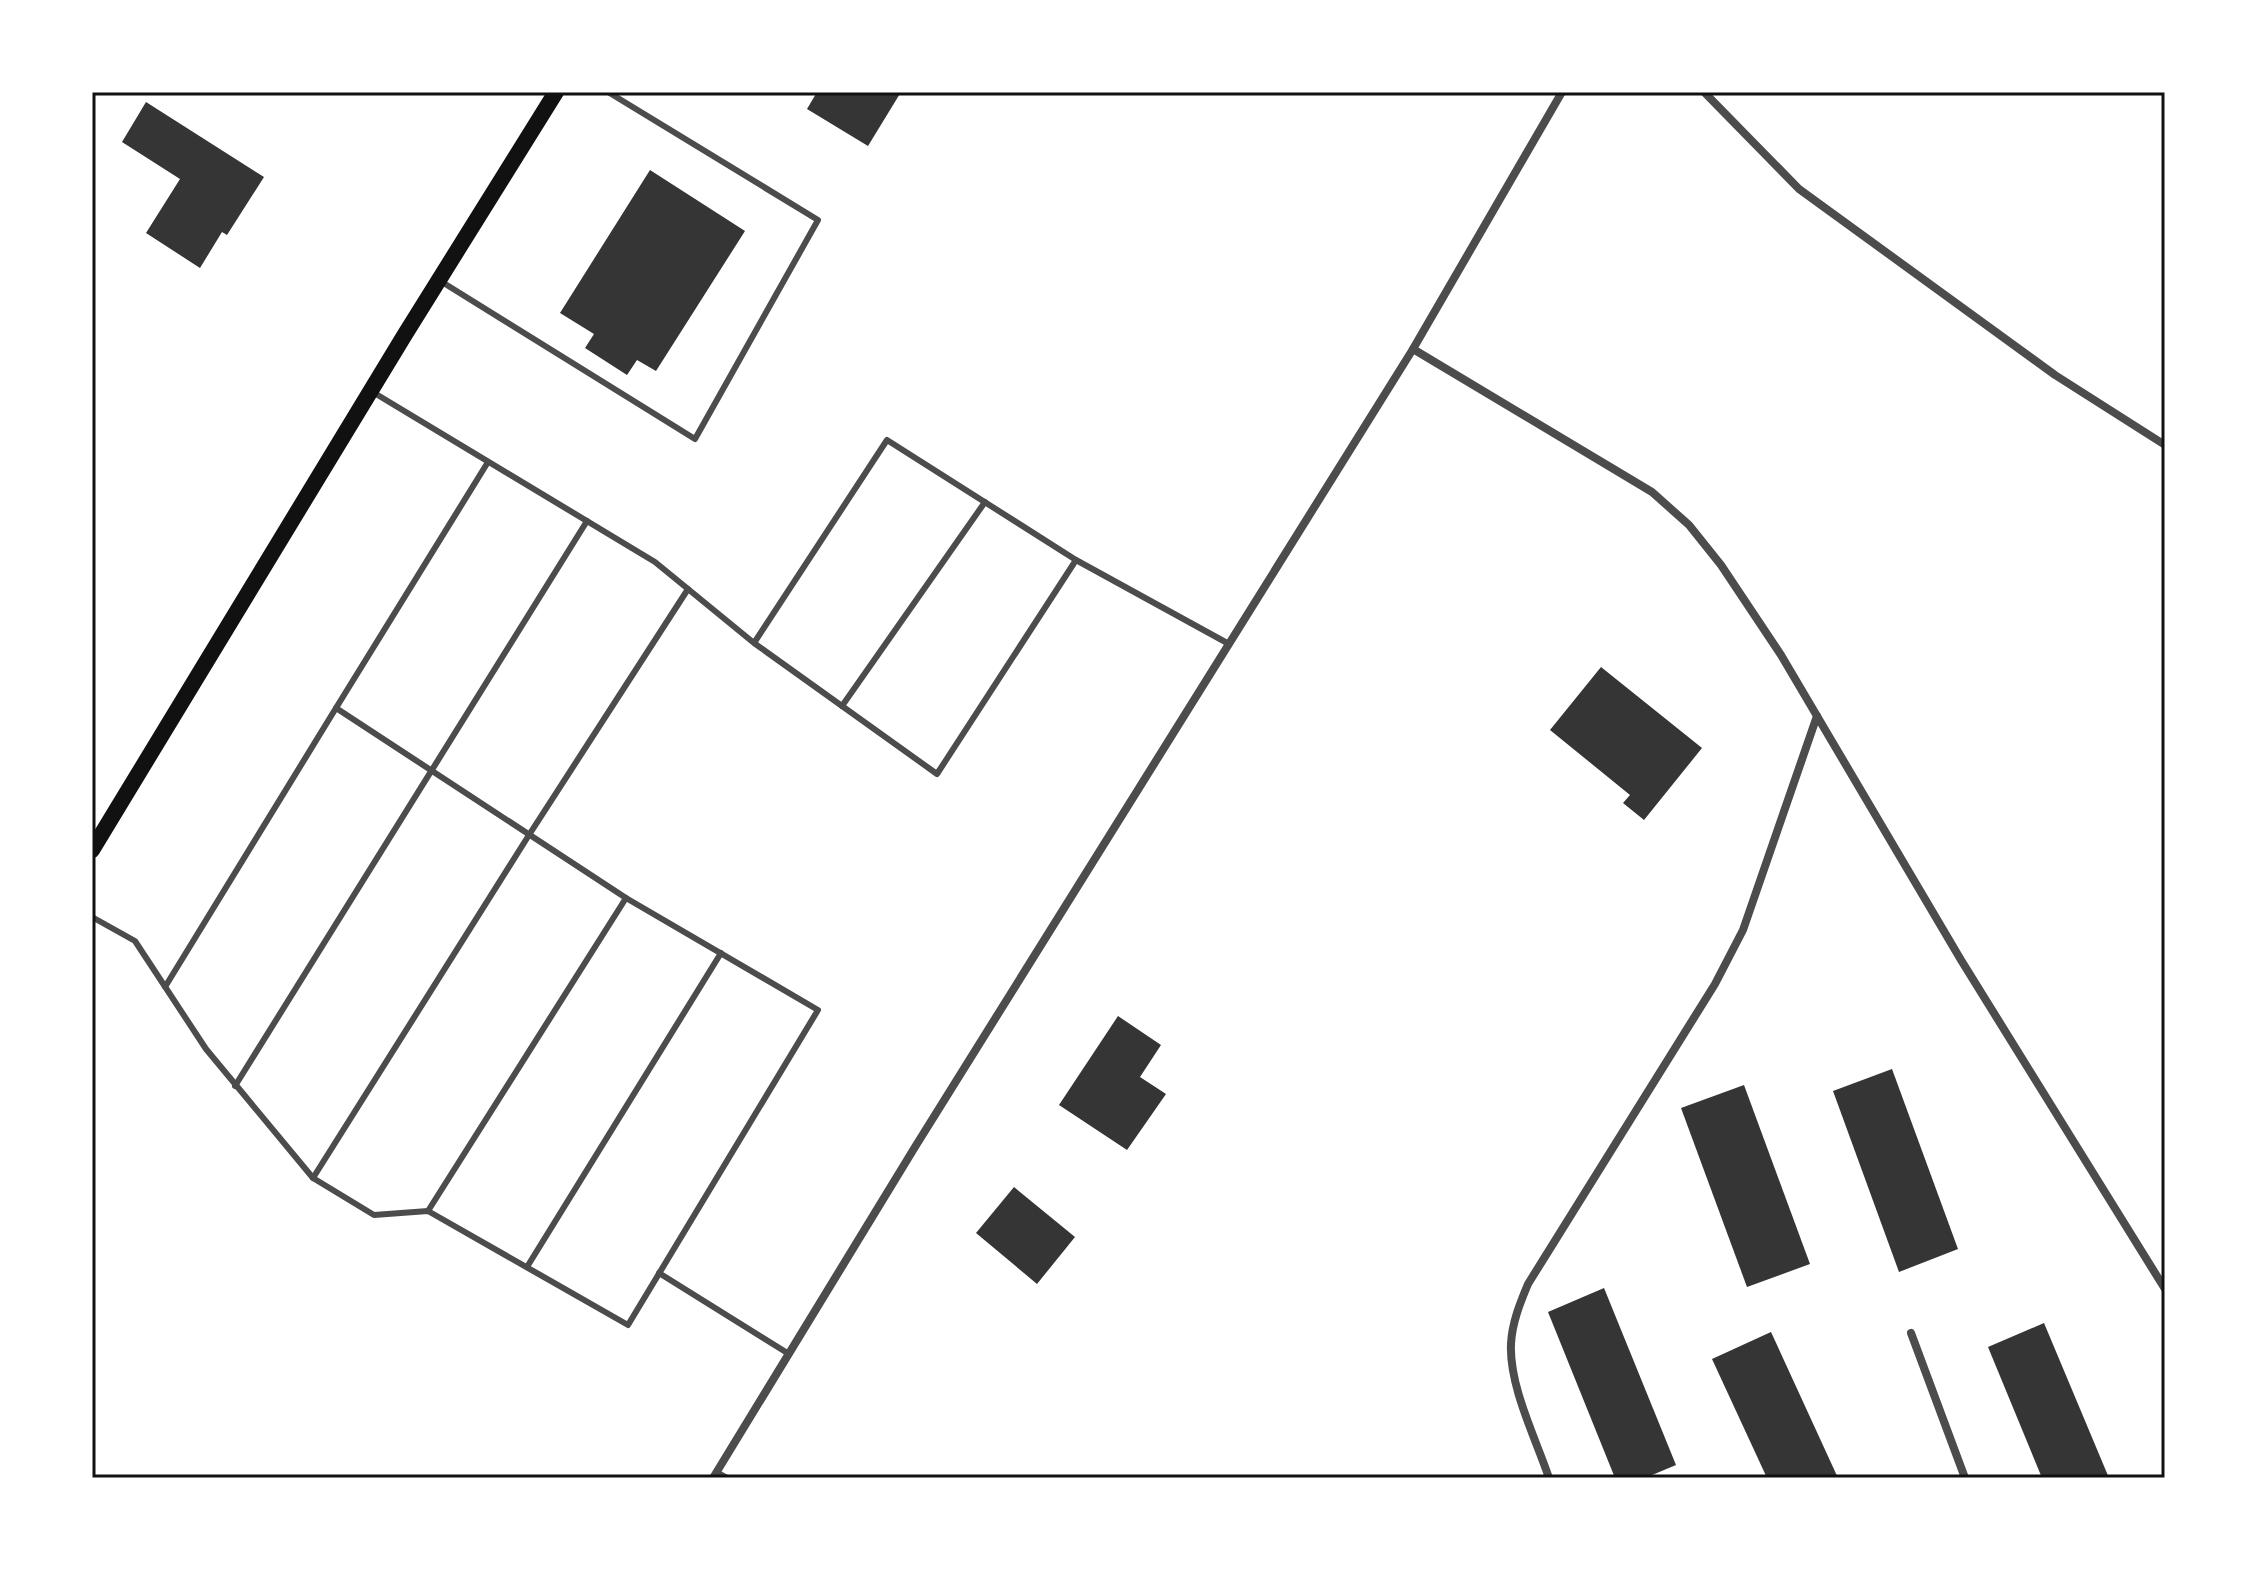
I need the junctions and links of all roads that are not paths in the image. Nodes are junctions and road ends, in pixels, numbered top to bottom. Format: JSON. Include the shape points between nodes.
{"nodes":[{"id":1,"x":556,"y":92,"type":"edge"},
{"id":2,"x":608,"y":92,"type":"edge"},
{"id":3,"x":1562,"y":92,"type":"edge"},
{"id":4,"x":1704,"y":92,"type":"edge"},
{"id":5,"x":439,"y":280,"type":"junction"},
{"id":6,"x":1413,"y":349,"type":"junction"},
{"id":7,"x":371,"y":391,"type":"junction"},
{"id":8,"x":2165,"y":445,"type":"edge"},
{"id":9,"x":488,"y":462,"type":"junction"},
{"id":10,"x":985,"y":502,"type":"junction"},
{"id":11,"x":587,"y":521,"type":"junction"},
{"id":12,"x":1076,"y":560,"type":"junction"},
{"id":13,"x":688,"y":589,"type":"junction"},
{"id":14,"x":754,"y":643,"type":"junction"},
{"id":15,"x":1229,"y":644,"type":"junction"},
{"id":16,"x":842,"y":706,"type":"junction"},
{"id":17,"x":336,"y":708,"type":"junction"},
{"id":18,"x":1817,"y":716,"type":"junction"},
{"id":19,"x":431,"y":771,"type":"junction"},
{"id":20,"x":529,"y":835,"type":"junction"},
{"id":21,"x":92,"y":850,"type":"edge"},
{"id":22,"x":626,"y":898,"type":"junction"},
{"id":23,"x":92,"y":917,"type":"edge"},
{"id":24,"x":721,"y":953,"type":"junction"},
{"id":25,"x":165,"y":987,"type":"junction"},
{"id":26,"x":235,"y":1086,"type":"junction"},
{"id":27,"x":313,"y":1178,"type":"junction"},
{"id":28,"x":428,"y":1211,"type":"junction"},
{"id":29,"x":527,"y":1267,"type":"junction"},
{"id":30,"x":659,"y":1273,"type":"junction"},
{"id":31,"x":2165,"y":1289,"type":"edge"},
{"id":32,"x":1911,"y":1333,"type":"dead end"},
{"id":33,"x":789,"y":1354,"type":"junction"},
{"id":34,"x":714,"y":1475,"type":"edge"},
{"id":35,"x":727,"y":1478,"type":"edge"},
{"id":36,"x":1549,"y":1478,"type":"edge"},
{"id":37,"x":1965,"y":1478,"type":"edge"}],
"edges":[{"from":1,"to":5,"type":"main road"},
{"from":2,"to":5,"type":"lane","via":[[818,220],[695,439]]},
{"from":3,"to":6,"type":"street"},
{"from":4,"to":8,"type":"street","via":[[1799,189],[2055,375]]},
{"from":5,"to":7,"type":"main road"},
{"from":6,"to":15,"type":"street"},
{"from":6,"to":18,"type":"street","via":[[1652,492],[1689,525],[1756,616]]},
{"from":7,"to":9,"type":"lane"},
{"from":7,"to":21,"type":"main road"},
{"from":9,"to":11,"type":"lane"},
{"from":9,"to":17,"type":"lane"},
{"from":10,"to":12,"type":"lane"},
{"from":10,"to":14,"type":"lane","via":[[887,440]]},
{"from":10,"to":16,"type":"lane"},
{"from":11,"to":13,"type":"lane"},
{"from":11,"to":19,"type":"lane"},
{"from":12,"to":15,"type":"lane"},
{"from":12,"to":16,"type":"lane","via":[[937,774]]},
{"from":13,"to":14,"type":"lane"},
{"from":13,"to":20,"type":"lane"},
{"from":14,"to":16,"type":"lane"},
{"from":15,"to":33,"type":"street"},
{"from":17,"to":19,"type":"lane"},
{"from":17,"to":25,"type":"lane"},
{"from":18,"to":31,"type":"street"},
{"from":18,"to":36,"type":"street","via":[[1743,930],[1707,997],[1528,1284],[1516,1314],[1511,1346],[1517,1385]]},
{"from":19,"to":20,"type":"lane"},
{"from":19,"to":26,"type":"lane"},
{"from":20,"to":22,"type":"lane"},
{"from":20,"to":27,"type":"lane"},
{"from":22,"to":24,"type":"lane"},
{"from":22,"to":28,"type":"lane"},
{"from":23,"to":25,"type":"lane","via":[[135,941]]},
{"from":24,"to":29,"type":"lane"},
{"from":24,"to":30,"type":"lane","via":[[818,1010]]},
{"from":25,"to":26,"type":"lane"},
{"from":26,"to":27,"type":"lane"},
{"from":27,"to":28,"type":"lane","via":[[374,1215]]},
{"from":28,"to":29,"type":"lane"},
{"from":29,"to":30,"type":"lane","via":[[628,1325]]},
{"from":30,"to":33,"type":"lane"},
{"from":32,"to":37,"type":"street"},
{"from":33,"to":34,"type":"street"},
{"from":34,"to":35,"type":"lane"}]}
